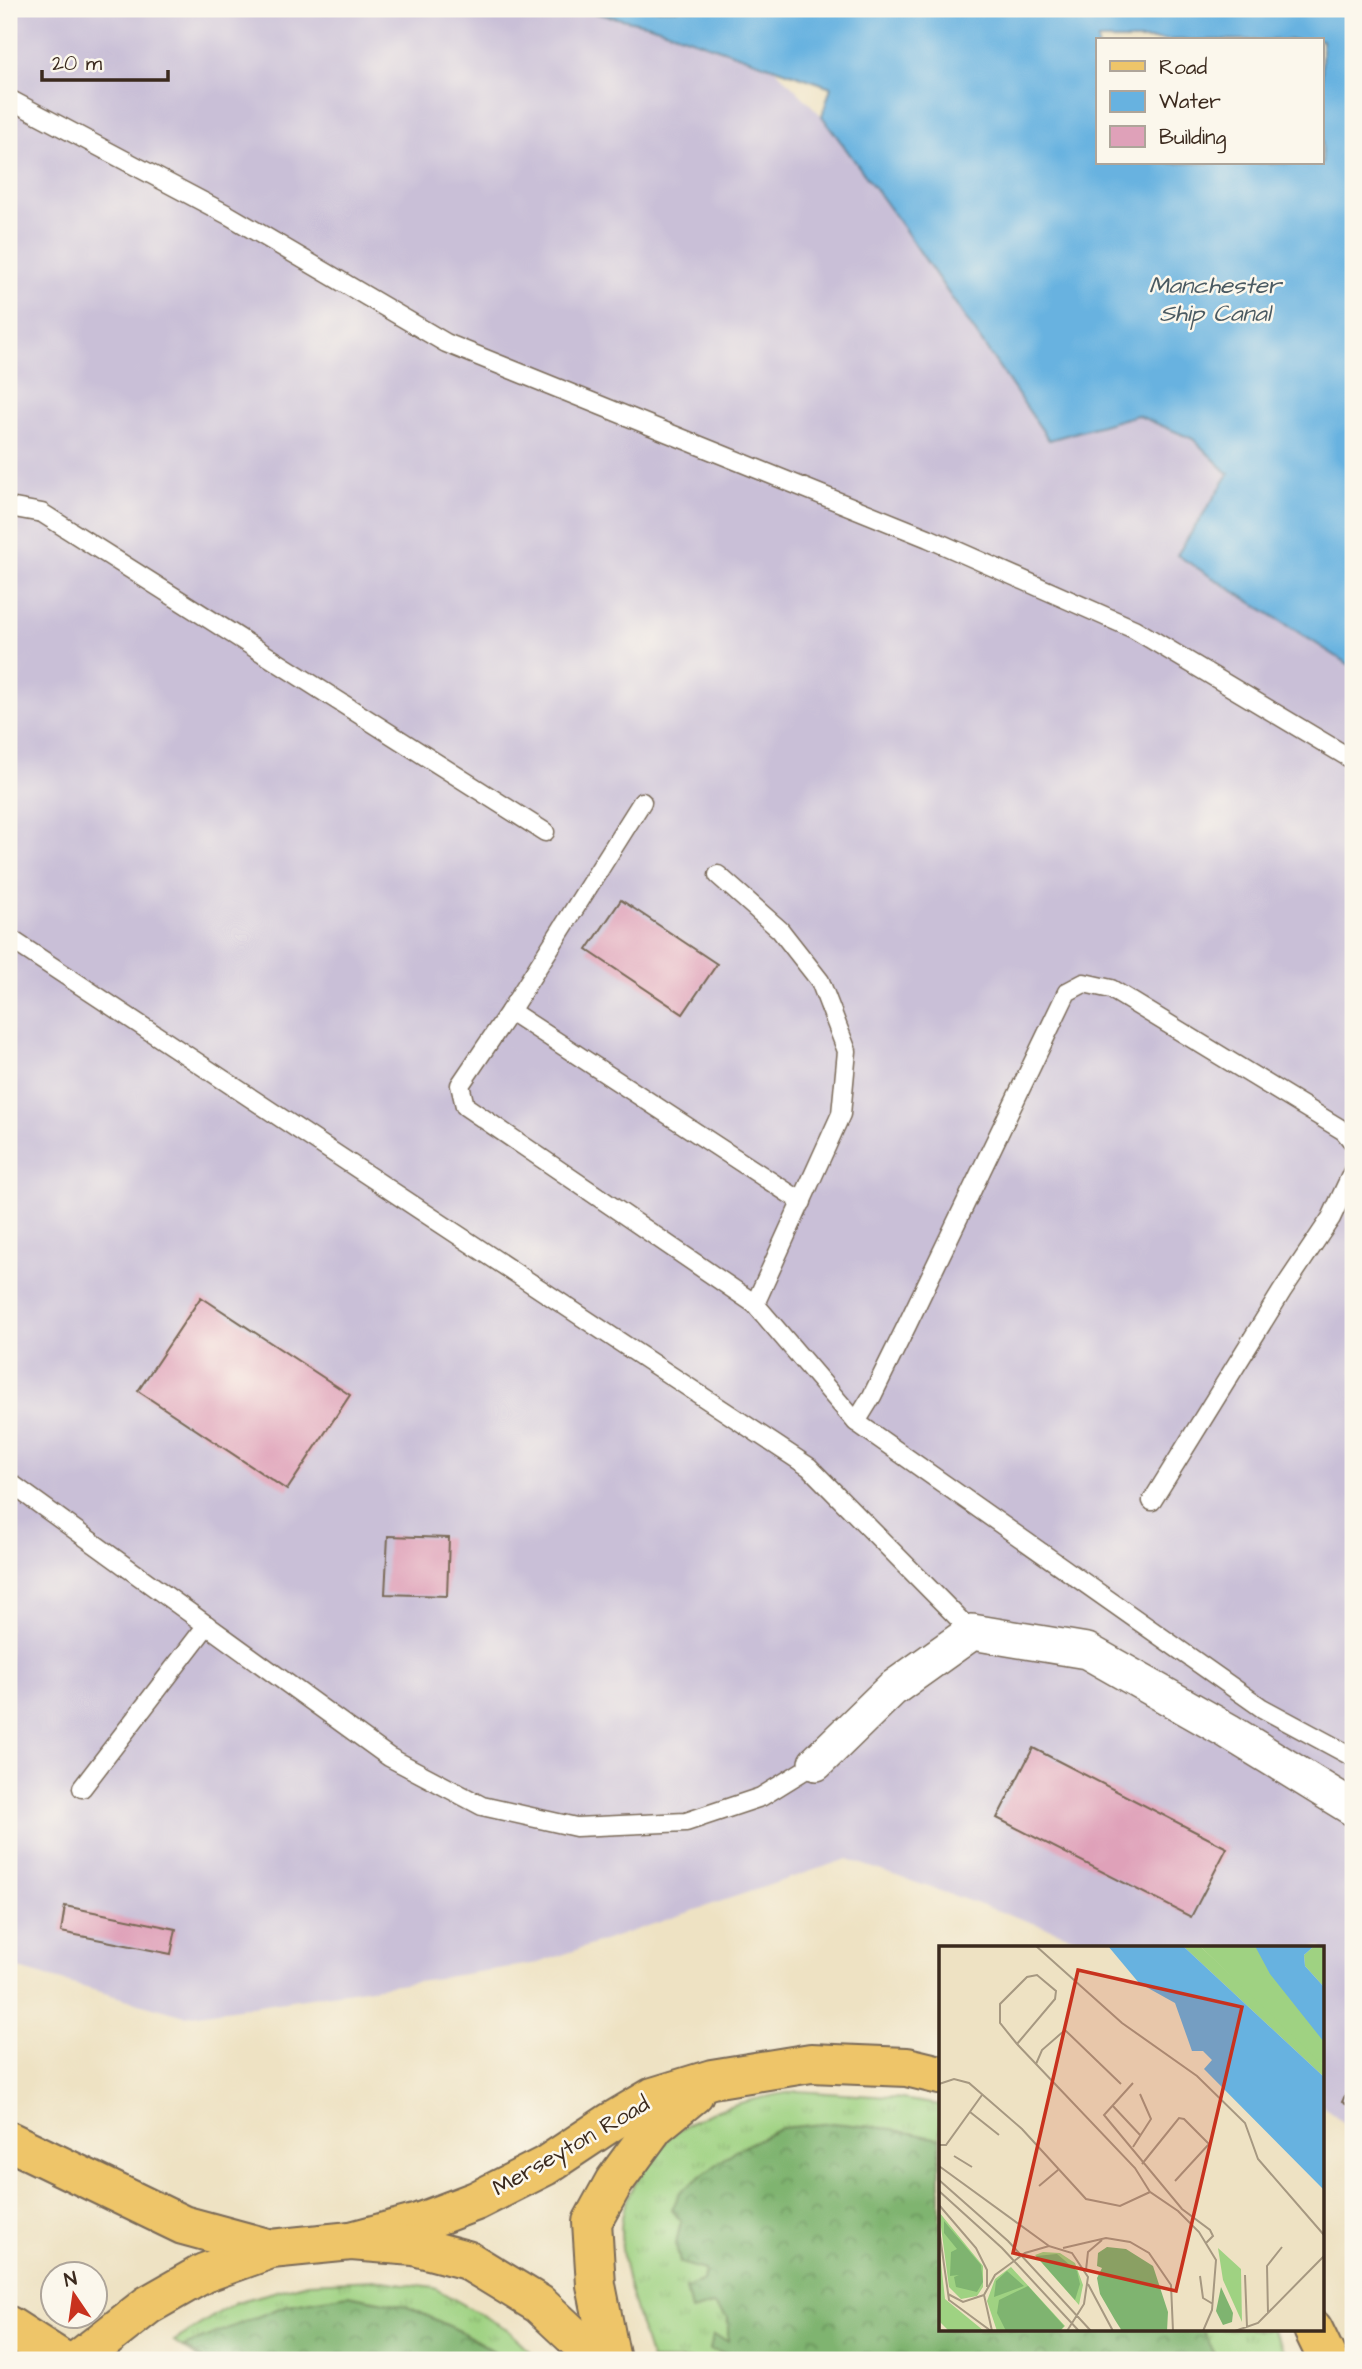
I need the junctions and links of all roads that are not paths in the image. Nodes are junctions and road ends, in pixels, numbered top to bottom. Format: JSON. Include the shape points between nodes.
{"nodes":[{"id":1,"x":9,"y":99,"type":"edge"},
{"id":2,"x":9,"y":507,"type":"edge"},
{"id":3,"x":1353,"y":760,"type":"edge"},
{"id":4,"x":642,"y":802,"type":"dead end"},
{"id":5,"x":545,"y":832,"type":"dead end"},
{"id":6,"x":718,"y":876,"type":"dead end"},
{"id":7,"x":9,"y":938,"type":"edge"},
{"id":8,"x":510,"y":1011,"type":"junction"},
{"id":9,"x":1353,"y":1142,"type":"edge"},
{"id":10,"x":1353,"y":1171,"type":"edge"},
{"id":11,"x":802,"y":1202,"type":"junction"},
{"id":12,"x":755,"y":1304,"type":"junction"},
{"id":13,"x":856,"y":1422,"type":"junction"},
{"id":14,"x":9,"y":1482,"type":"edge"},
{"id":15,"x":1152,"y":1501,"type":"dead end"},
{"id":16,"x":207,"y":1625,"type":"junction"},
{"id":17,"x":972,"y":1632,"type":"junction"},
{"id":18,"x":1353,"y":1757,"type":"edge"},
{"id":19,"x":816,"y":1763,"type":"joint"},
{"id":20,"x":82,"y":1788,"type":"dead end"},
{"id":21,"x":1353,"y":1808,"type":"edge"},
{"id":22,"x":939,"y":2075,"type":"edge"},
{"id":23,"x":712,"y":2079,"type":"junction"},
{"id":24,"x":9,"y":2141,"type":"edge"},
{"id":25,"x":351,"y":2241,"type":"junction"},
{"id":26,"x":271,"y":2249,"type":"junction"},
{"id":27,"x":9,"y":2326,"type":"edge"},
{"id":28,"x":1313,"y":2330,"type":"edge"},
{"id":29,"x":62,"y":2360,"type":"edge"},
{"id":30,"x":78,"y":2360,"type":"edge"},
{"id":31,"x":599,"y":2360,"type":"edge"},
{"id":32,"x":611,"y":2360,"type":"edge"},
{"id":33,"x":1328,"y":2360,"type":"edge"}],
"edges":[{"from":1,"to":3,"type":"lane","via":[[230,216],[446,343],[928,538],[1134,629]]},
{"from":2,"to":5,"type":"lane","via":[[42,513]]},
{"from":4,"to":8,"type":"lane"},
{"from":6,"to":11,"type":"lane","via":[[780,930],[820,981],[847,1051],[841,1114]]},
{"from":7,"to":17,"type":"lane","via":[[809,1467]]},
{"from":8,"to":11,"type":"lane"},
{"from":8,"to":12,"type":"lane","via":[[460,1085],[465,1106]]},
{"from":9,"to":13,"type":"lane","via":[[1345,1132],[1111,989],[1084,983],[1067,992]]},
{"from":10,"to":15,"type":"lane","via":[[1331,1218]]},
{"from":11,"to":12,"type":"lane"},
{"from":12,"to":13,"type":"lane"},
{"from":13,"to":18,"type":"lane","via":[[1262,1709]]},
{"from":14,"to":16,"type":"lane"},
{"from":16,"to":19,"type":"lane","via":[[389,1757],[482,1806],[576,1827],[686,1822],[761,1797]]},
{"from":16,"to":20,"type":"lane"},
{"from":17,"to":19,"type":"street","via":[[892,1689]]},
{"from":17,"to":21,"type":"street","via":[[1087,1651]]},
{"from":22,"to":23,"type":"main road","name":"Merseyton Road","via":[[908,2067],[811,2063]]},
{"from":23,"to":25,"type":"main road","name":"Merseyton Road","via":[[653,2097],[545,2166],[476,2201]]},
{"from":23,"to":32,"type":"main road","name":"Merseyton Road","via":[[655,2126],[614,2182],[592,2222],[596,2285]]},
{"from":24,"to":26,"type":"main road","via":[[183,2225]]},
{"from":25,"to":26,"type":"main road"},
{"from":25,"to":31,"type":"main road","via":[[414,2246],[467,2260],[539,2304]]},
{"from":26,"to":30,"type":"main road","via":[[204,2273],[148,2305]]},
{"from":27,"to":29,"type":"main road"},
{"from":28,"to":33,"type":"main road"}]}
